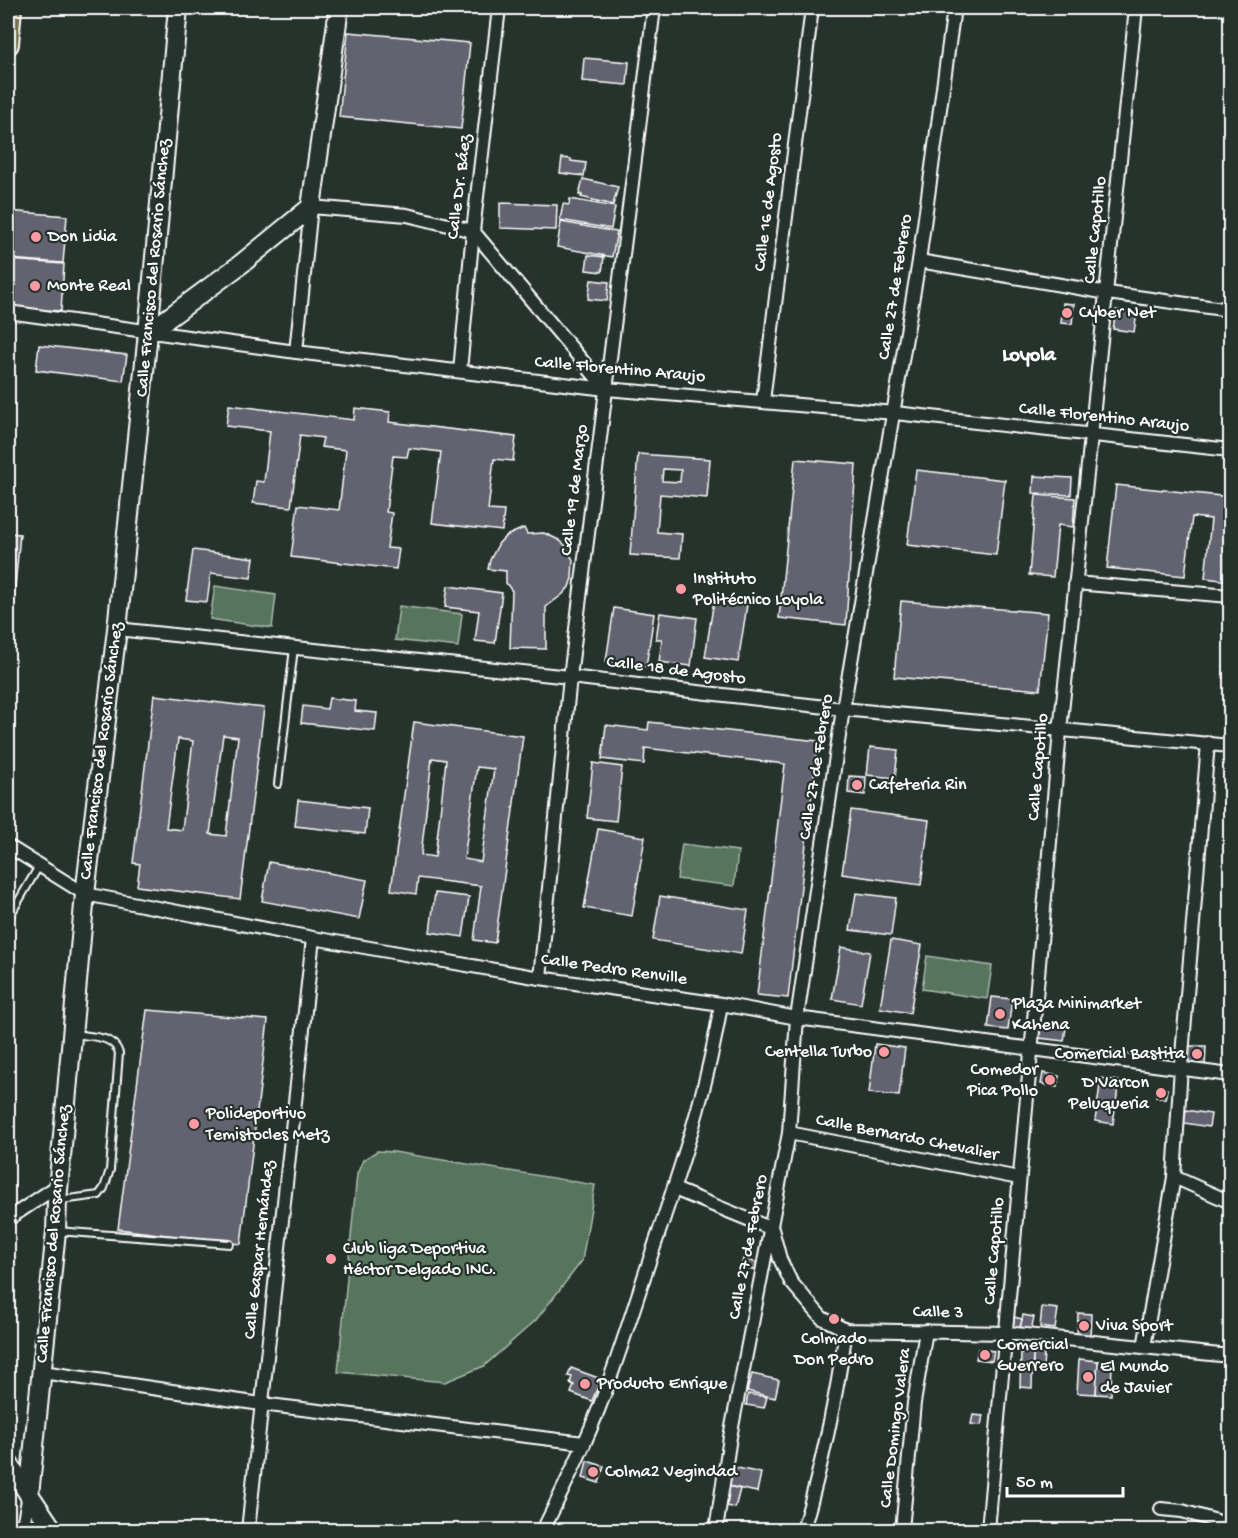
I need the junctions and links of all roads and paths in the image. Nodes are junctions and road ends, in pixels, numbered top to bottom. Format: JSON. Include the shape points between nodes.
{"nodes":[{"id":1,"x":11,"y":8,"type":"edge"},
{"id":2,"x":178,"y":8,"type":"edge"},
{"id":3,"x":339,"y":8,"type":"edge"},
{"id":4,"x":499,"y":8,"type":"edge"},
{"id":5,"x":654,"y":8,"type":"edge"},
{"id":6,"x":812,"y":8,"type":"edge"},
{"id":7,"x":954,"y":8,"type":"edge"},
{"id":8,"x":1136,"y":8,"type":"edge"},
{"id":9,"x":8,"y":44,"type":"edge"},
{"id":10,"x":311,"y":207,"type":"junction"},
{"id":11,"x":473,"y":231,"type":"junction"},
{"id":12,"x":919,"y":261,"type":"junction"},
{"id":13,"x":1108,"y":293,"type":"junction"},
{"id":14,"x":1230,"y":310,"type":"edge"},
{"id":15,"x":8,"y":312,"type":"edge"},
{"id":16,"x":148,"y":333,"type":"junction"},
{"id":17,"x":296,"y":352,"type":"junction"},
{"id":18,"x":460,"y":371,"type":"junction"},
{"id":19,"x":606,"y":389,"type":"junction"},
{"id":20,"x":763,"y":401,"type":"junction"},
{"id":21,"x":895,"y":413,"type":"junction"},
{"id":22,"x":1090,"y":435,"type":"junction"},
{"id":23,"x":1230,"y":450,"type":"edge"},
{"id":24,"x":1075,"y":583,"type":"junction"},
{"id":25,"x":1230,"y":596,"type":"edge"},
{"id":26,"x":117,"y":629,"type":"junction"},
{"id":27,"x":294,"y":648,"type":"junction"},
{"id":28,"x":570,"y":677,"type":"junction"},
{"id":29,"x":843,"y":709,"type":"junction"},
{"id":30,"x":1060,"y":730,"type":"junction"},
{"id":31,"x":1208,"y":744,"type":"junction"},
{"id":32,"x":1230,"y":746,"type":"edge"},
{"id":33,"x":278,"y":784,"type":"dead end"},
{"id":34,"x":8,"y":846,"type":"edge"},
{"id":35,"x":39,"y":866,"type":"junction"},
{"id":36,"x":85,"y":894,"type":"junction"},
{"id":37,"x":8,"y":919,"type":"edge"},
{"id":38,"x":312,"y":938,"type":"junction"},
{"id":39,"x":540,"y":978,"type":"junction"},
{"id":40,"x":721,"y":1004,"type":"junction"},
{"id":41,"x":797,"y":1018,"type":"junction"},
{"id":42,"x":72,"y":1034,"type":"junction"},
{"id":43,"x":1031,"y":1049,"type":"junction"},
{"id":44,"x":1181,"y":1067,"type":"junction"},
{"id":45,"x":1230,"y":1075,"type":"edge"},
{"id":46,"x":789,"y":1133,"type":"junction"},
{"id":47,"x":1174,"y":1177,"type":"junction"},
{"id":48,"x":1019,"y":1178,"type":"junction"},
{"id":49,"x":674,"y":1189,"type":"junction"},
{"id":50,"x":58,"y":1193,"type":"junction"},
{"id":51,"x":1230,"y":1202,"type":"edge"},
{"id":52,"x":8,"y":1219,"type":"edge"},
{"id":53,"x":772,"y":1229,"type":"junction"},
{"id":54,"x":56,"y":1231,"type":"junction"},
{"id":55,"x":230,"y":1244,"type":"dead end"},
{"id":56,"x":846,"y":1330,"type":"junction"},
{"id":57,"x":926,"y":1331,"type":"junction"},
{"id":58,"x":1006,"y":1333,"type":"junction"},
{"id":59,"x":1144,"y":1347,"type":"junction"},
{"id":60,"x":1230,"y":1356,"type":"edge"},
{"id":61,"x":42,"y":1372,"type":"junction"},
{"id":62,"x":261,"y":1404,"type":"junction"},
{"id":63,"x":585,"y":1443,"type":"junction"},
{"id":64,"x":8,"y":1463,"type":"edge"},
{"id":65,"x":29,"y":1495,"type":"junction"},
{"id":66,"x":1161,"y":1509,"type":"dead end"},
{"id":67,"x":1230,"y":1525,"type":"edge"},
{"id":68,"x":22,"y":1530,"type":"edge"},
{"id":69,"x":53,"y":1530,"type":"edge"},
{"id":70,"x":248,"y":1530,"type":"edge"},
{"id":71,"x":543,"y":1530,"type":"edge"},
{"id":72,"x":716,"y":1530,"type":"edge"},
{"id":73,"x":803,"y":1530,"type":"edge"},
{"id":74,"x":902,"y":1530,"type":"edge"},
{"id":75,"x":988,"y":1530,"type":"edge"}],
"edges":[{"from":1,"to":9,"type":"main road"},
{"from":2,"to":16,"type":"street","name":"Calle Francisco del Rosario Sánchez"},
{"from":3,"to":10,"type":"street"},
{"from":4,"to":11,"type":"street","name":"Calle Dr. Báez"},
{"from":5,"to":19,"type":"street","name":"Calle 19 de Marzo"},
{"from":6,"to":20,"type":"street","name":"Calle 16 de Agosto"},
{"from":7,"to":12,"type":"street","name":"Calle 27 de Febrero"},
{"from":8,"to":13,"type":"street","name":"Calle Capotillo"},
{"from":10,"to":11,"type":"street","via":[[407,216]]},
{"from":10,"to":16,"type":"street"},
{"from":10,"to":17,"type":"street"},
{"from":11,"to":18,"type":"street","name":"Calle Dr. Báez"},
{"from":11,"to":19,"type":"street"},
{"from":12,"to":13,"type":"street"},
{"from":12,"to":21,"type":"street","name":"Calle 27 de Febrero"},
{"from":13,"to":14,"type":"street"},
{"from":13,"to":22,"type":"street","name":"Calle Capotillo"},
{"from":15,"to":16,"type":"street","name":"Calle Florentino Araujo"},
{"from":16,"to":17,"type":"street","name":"Calle Florentino Araujo"},
{"from":16,"to":26,"type":"street","name":"Calle Francisco del Rosario Sánchez"},
{"from":17,"to":18,"type":"street","name":"Calle Florentino Araujo"},
{"from":18,"to":19,"type":"street","name":"Calle Florentino Araujo"},
{"from":19,"to":20,"type":"street","name":"Calle Florentino Araujo"},
{"from":19,"to":28,"type":"street","name":"Calle 19 de Marzo"},
{"from":20,"to":21,"type":"street","name":"Calle Florentino Araujo"},
{"from":21,"to":22,"type":"street","name":"Calle Florentino Araujo"},
{"from":21,"to":29,"type":"street","name":"Calle 27 de Febrero"},
{"from":22,"to":23,"type":"street","name":"Calle Florentino Araujo"},
{"from":22,"to":24,"type":"street","name":"Calle Capotillo"},
{"from":24,"to":25,"type":"street"},
{"from":24,"to":30,"type":"street","name":"Calle Capotillo"},
{"from":26,"to":27,"type":"street","name":"Calle 18 de Agosto"},
{"from":26,"to":36,"type":"street","name":"Calle Francisco del Rosario Sánchez"},
{"from":27,"to":28,"type":"street","name":"Calle 18 de Agosto"},
{"from":27,"to":33,"type":"lane"},
{"from":28,"to":29,"type":"street","name":"Calle 18 de Agosto"},
{"from":28,"to":39,"type":"street","name":"Calle 19 de Marzo"},
{"from":29,"to":30,"type":"street","name":"Calle 18 de Agosto"},
{"from":29,"to":41,"type":"street","name":"Calle 27 de Febrero"},
{"from":30,"to":31,"type":"street","name":"Calle 18 de Agosto"},
{"from":30,"to":43,"type":"street","name":"Calle Capotillo"},
{"from":31,"to":32,"type":"street","name":"Calle 18 de Agosto"},
{"from":31,"to":44,"type":"street"},
{"from":34,"to":35,"type":"street","name":"Calle Pedro Renville"},
{"from":35,"to":36,"type":"street","name":"Calle Pedro Renville"},
{"from":35,"to":37,"type":"lane"},
{"from":36,"to":38,"type":"street","name":"Calle Pedro Renville"},
{"from":36,"to":42,"type":"street","name":"Calle Francisco del Rosario Sánchez"},
{"from":38,"to":39,"type":"street","name":"Calle Pedro Renville"},
{"from":38,"to":62,"type":"street","name":"Calle Gaspar Hernández"},
{"from":39,"to":40,"type":"street","name":"Calle Pedro Renville"},
{"from":40,"to":41,"type":"street","name":"Calle Pedro Renville"},
{"from":40,"to":49,"type":"street"},
{"from":41,"to":43,"type":"street","name":"Calle Pedro Renville"},
{"from":41,"to":46,"type":"street","name":"Calle 27 de Febrero"},
{"from":42,"to":50,"type":"street","name":"Calle Francisco del Rosario Sánchez"},
{"from":42,"to":50,"type":"lane","via":[[108,1039],[117,1045],[110,1170],[99,1195]]},
{"from":43,"to":44,"type":"street","name":"Calle Pedro Renville"},
{"from":43,"to":48,"type":"street","name":"Calle Capotillo"},
{"from":44,"to":45,"type":"street","name":"Calle Pedro Renville"},
{"from":44,"to":47,"type":"street"},
{"from":46,"to":48,"type":"street","name":"Calle Bernardo Chevalier"},
{"from":46,"to":53,"type":"street","name":"Calle 27 de Febrero"},
{"from":47,"to":51,"type":"street"},
{"from":47,"to":59,"type":"street"},
{"from":48,"to":58,"type":"street","name":"Calle Capotillo"},
{"from":49,"to":53,"type":"street"},
{"from":49,"to":63,"type":"street"},
{"from":50,"to":52,"type":"street"},
{"from":50,"to":54,"type":"street","name":"Calle Francisco del Rosario Sánchez"},
{"from":53,"to":56,"type":"street","name":"Calle 3","via":[[791,1282],[822,1318]]},
{"from":53,"to":72,"type":"street","name":"Calle 27 de Febrero","via":[[730,1437]]},
{"from":54,"to":55,"type":"lane"},
{"from":54,"to":61,"type":"street","name":"Calle Francisco del Rosario Sánchez"},
{"from":56,"to":57,"type":"street","name":"Calle 3"},
{"from":56,"to":73,"type":"street","via":[[822,1466]]},
{"from":57,"to":58,"type":"street","name":"Calle 3"},
{"from":57,"to":74,"type":"street","name":"Calle Domingo Valera","via":[[914,1403]]},
{"from":58,"to":59,"type":"street","name":"Calle 3"},
{"from":58,"to":75,"type":"street","name":"Calle Capotillo"},
{"from":59,"to":60,"type":"street","name":"Calle 3"},
{"from":61,"to":62,"type":"street"},
{"from":61,"to":65,"type":"street","name":"Calle Francisco del Rosario Sánchez"},
{"from":62,"to":63,"type":"street"},
{"from":62,"to":70,"type":"street","name":"Calle Gaspar Hernández"},
{"from":63,"to":71,"type":"street"},
{"from":64,"to":65,"type":"street"},
{"from":65,"to":68,"type":"street"},
{"from":65,"to":69,"type":"street"},
{"from":66,"to":67,"type":"street"}]}
